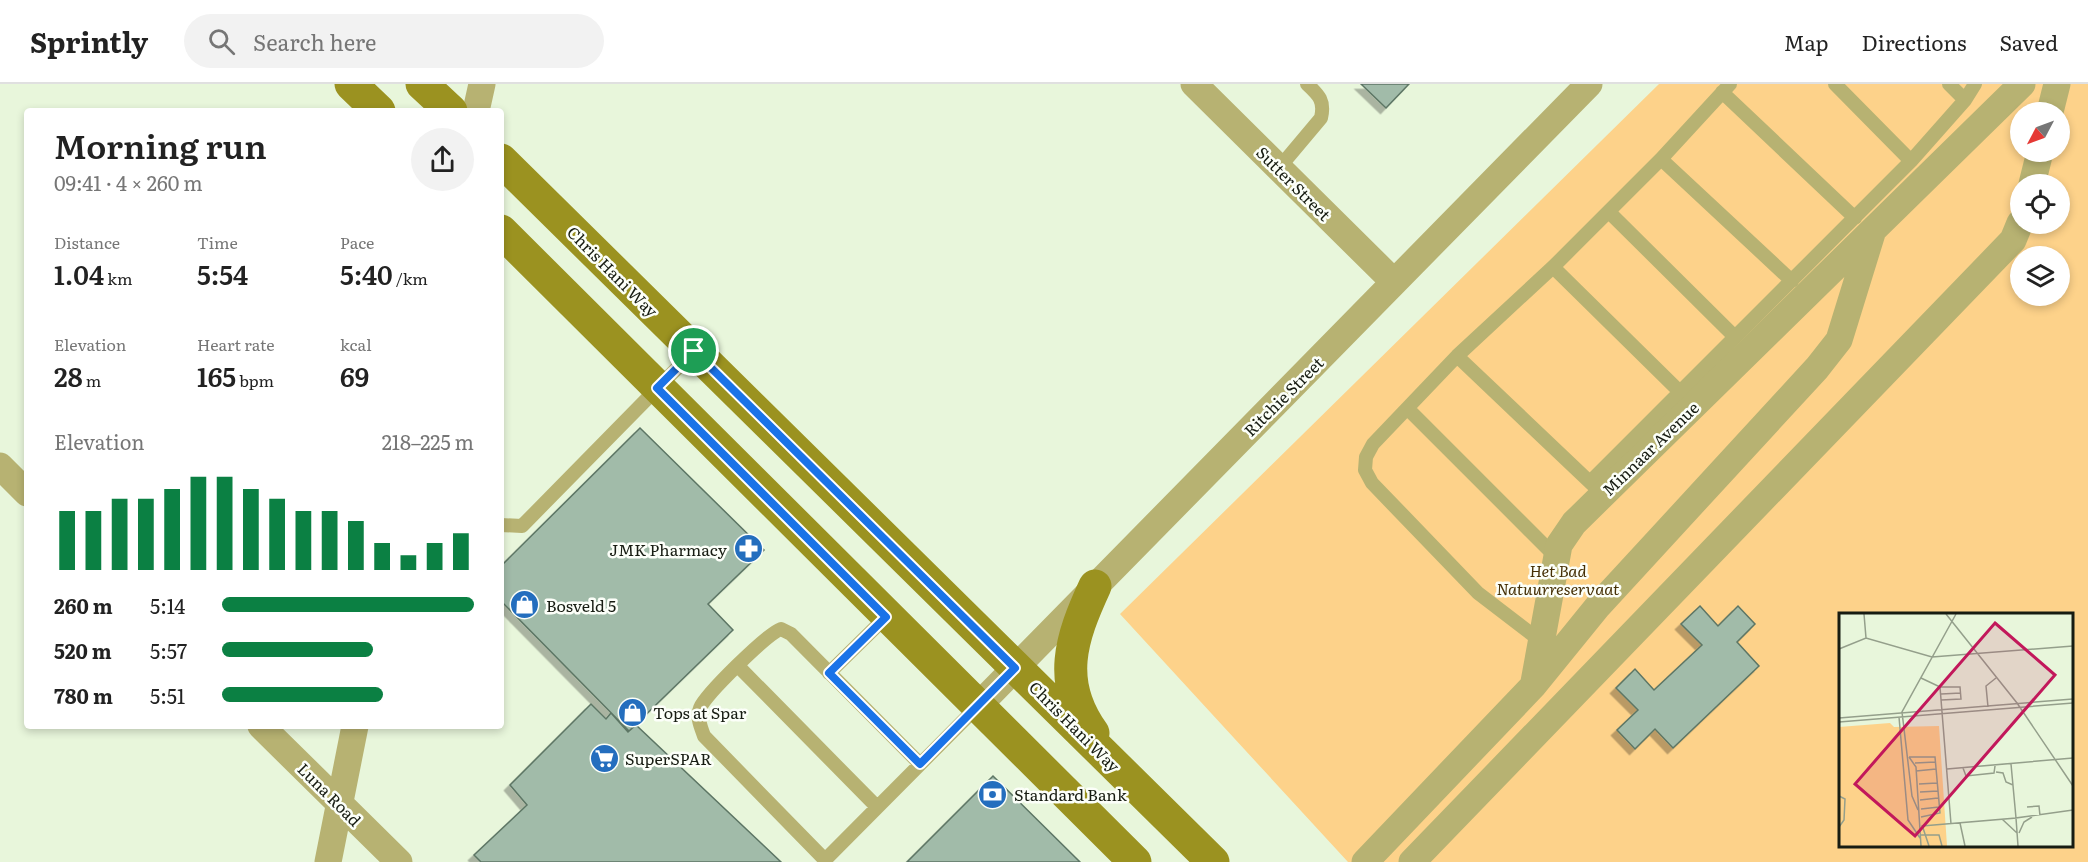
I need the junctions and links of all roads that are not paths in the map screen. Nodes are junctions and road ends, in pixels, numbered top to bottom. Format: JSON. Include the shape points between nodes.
{"nodes":[{"id":1,"x":351,"y":84,"type":"edge"},
{"id":2,"x":422,"y":84,"type":"edge"},
{"id":3,"x":482,"y":84,"type":"edge"},
{"id":4,"x":1194,"y":84,"type":"edge"},
{"id":5,"x":1307,"y":84,"type":"edge"},
{"id":6,"x":1589,"y":84,"type":"edge"},
{"id":7,"x":1835,"y":84,"type":"edge"},
{"id":8,"x":1950,"y":84,"type":"edge"},
{"id":9,"x":1975,"y":84,"type":"edge"},
{"id":10,"x":2022,"y":84,"type":"edge"},
{"id":11,"x":2057,"y":84,"type":"edge"},
{"id":12,"x":1726,"y":88,"type":"edge"},
{"id":13,"x":1965,"y":100,"type":"junction"},
{"id":14,"x":2052,"y":102,"type":"edge"},
{"id":15,"x":376,"y":108,"type":"edge"},
{"id":16,"x":448,"y":108,"type":"edge"},
{"id":17,"x":477,"y":108,"type":"edge"},
{"id":18,"x":1661,"y":159,"type":"junction"},
{"id":19,"x":1911,"y":161,"type":"junction"},
{"id":20,"x":504,"y":163,"type":"edge"},
{"id":21,"x":1279,"y":168,"type":"junction"},
{"id":22,"x":1609,"y":212,"type":"junction"},
{"id":23,"x":1864,"y":224,"type":"junction"},
{"id":24,"x":504,"y":234,"type":"edge"},
{"id":25,"x":2015,"y":234,"type":"edge"},
{"id":26,"x":1553,"y":267,"type":"junction"},
{"id":27,"x":1792,"y":281,"type":"junction"},
{"id":28,"x":1394,"y":282,"type":"junction"},
{"id":29,"x":1734,"y":336,"type":"junction"},
{"id":30,"x":694,"y":351,"type":"junction"},
{"id":31,"x":1456,"y":356,"type":"junction"},
{"id":32,"x":657,"y":388,"type":"junction"},
{"id":33,"x":1680,"y":392,"type":"junction"},
{"id":34,"x":1408,"y":409,"type":"junction"},
{"id":35,"x":0,"y":466,"type":"edge"},
{"id":36,"x":1596,"y":488,"type":"junction"},
{"id":37,"x":24,"y":490,"type":"edge"},
{"id":38,"x":504,"y":525,"type":"edge"},
{"id":39,"x":1556,"y":557,"type":"junction"},
{"id":40,"x":1095,"y":586,"type":"junction"},
{"id":41,"x":886,"y":617,"type":"junction"},
{"id":42,"x":1542,"y":642,"type":"junction"},
{"id":43,"x":738,"y":666,"type":"junction"},
{"id":44,"x":1015,"y":668,"type":"junction"},
{"id":45,"x":829,"y":673,"type":"junction"},
{"id":46,"x":1533,"y":686,"type":"junction"},
{"id":47,"x":977,"y":707,"type":"junction"},
{"id":48,"x":264,"y":729,"type":"edge"},
{"id":49,"x":354,"y":729,"type":"edge"},
{"id":50,"x":920,"y":764,"type":"junction"},
{"id":51,"x":1120,"y":771,"type":"junction"},
{"id":52,"x":340,"y":804,"type":"junction"},
{"id":53,"x":877,"y":807,"type":"junction"},
{"id":54,"x":826,"y":861,"type":"edge"},
{"id":55,"x":328,"y":862,"type":"edge"},
{"id":56,"x":399,"y":862,"type":"edge"},
{"id":57,"x":1135,"y":862,"type":"edge"},
{"id":58,"x":1214,"y":862,"type":"edge"},
{"id":59,"x":1365,"y":862,"type":"edge"},
{"id":60,"x":1412,"y":862,"type":"edge"}],
"edges":[{"from":1,"to":15,"type":"main road"},
{"from":2,"to":16,"type":"main road"},
{"from":3,"to":17,"type":"street"},
{"from":4,"to":21,"type":"street","name":"Sutter Street"},
{"from":5,"to":21,"type":"lane","via":[[1320,96],[1321,118]]},
{"from":6,"to":28,"type":"street","name":"Ritchie Street"},
{"from":7,"to":19,"type":"lane"},
{"from":8,"to":13,"type":"lane"},
{"from":9,"to":13,"type":"lane"},
{"from":10,"to":23,"type":"street","name":"Minnaar Avenue"},
{"from":11,"to":14,"type":"street"},
{"from":12,"to":18,"type":"lane"},
{"from":12,"to":23,"type":"lane"},
{"from":13,"to":19,"type":"lane"},
{"from":18,"to":22,"type":"lane"},
{"from":18,"to":27,"type":"lane"},
{"from":19,"to":23,"type":"lane"},
{"from":20,"to":30,"type":"main road","name":"Chris Hani Way"},
{"from":21,"to":28,"type":"street","name":"Sutter Street"},
{"from":22,"to":26,"type":"lane"},
{"from":22,"to":29,"type":"lane"},
{"from":23,"to":27,"type":"lane"},
{"from":23,"to":36,"type":"street","name":"Minnaar Avenue"},
{"from":23,"to":46,"type":"street","via":[[1839,340],[1598,606]]},
{"from":24,"to":32,"type":"main road"},
{"from":25,"to":60,"type":"street"},
{"from":26,"to":31,"type":"lane"},
{"from":26,"to":33,"type":"lane"},
{"from":27,"to":29,"type":"lane"},
{"from":28,"to":40,"type":"street","name":"Ritchie Street"},
{"from":29,"to":33,"type":"lane"},
{"from":30,"to":32,"type":"lane"},
{"from":30,"to":44,"type":"main road","name":"Chris Hani Way"},
{"from":31,"to":34,"type":"lane"},
{"from":31,"to":36,"type":"lane"},
{"from":32,"to":38,"type":"lane","via":[[522,526]]},
{"from":32,"to":41,"type":"main road"},
{"from":33,"to":36,"type":"lane"},
{"from":34,"to":39,"type":"lane"},
{"from":34,"to":42,"type":"lane","via":[[1373,444],[1366,457],[1365,470],[1372,483],[1478,594]]},
{"from":35,"to":37,"type":"street"},
{"from":36,"to":39,"type":"street","name":"Minnaar Avenue","via":[[1559,545]]},
{"from":39,"to":42,"type":"street","name":"Minnaar Avenue"},
{"from":40,"to":44,"type":"street","name":"Ritchie Street"},
{"from":40,"to":51,"type":"main road","via":[[1078,624],[1070,655],[1073,688],[1085,723]]},
{"from":41,"to":45,"type":"lane"},
{"from":41,"to":47,"type":"main road"},
{"from":42,"to":46,"type":"street","name":"Minnaar Avenue"},
{"from":43,"to":45,"type":"lane","via":[[765,637],[781,628]]},
{"from":43,"to":53,"type":"lane"},
{"from":43,"to":54,"type":"lane","via":[[699,709],[704,736]]},
{"from":44,"to":47,"type":"street","name":"Ritchie Street"},
{"from":44,"to":51,"type":"main road","name":"Chris Hani Way"},
{"from":45,"to":50,"type":"lane"},
{"from":46,"to":59,"type":"street"},
{"from":47,"to":50,"type":"lane"},
{"from":47,"to":57,"type":"main road"},
{"from":48,"to":52,"type":"street","name":"Luna Road"},
{"from":49,"to":52,"type":"street"},
{"from":50,"to":53,"type":"lane"},
{"from":51,"to":58,"type":"main road","name":"Chris Hani Way"},
{"from":52,"to":55,"type":"street"},
{"from":52,"to":56,"type":"street","name":"Luna Road"},
{"from":53,"to":54,"type":"lane"}]}
